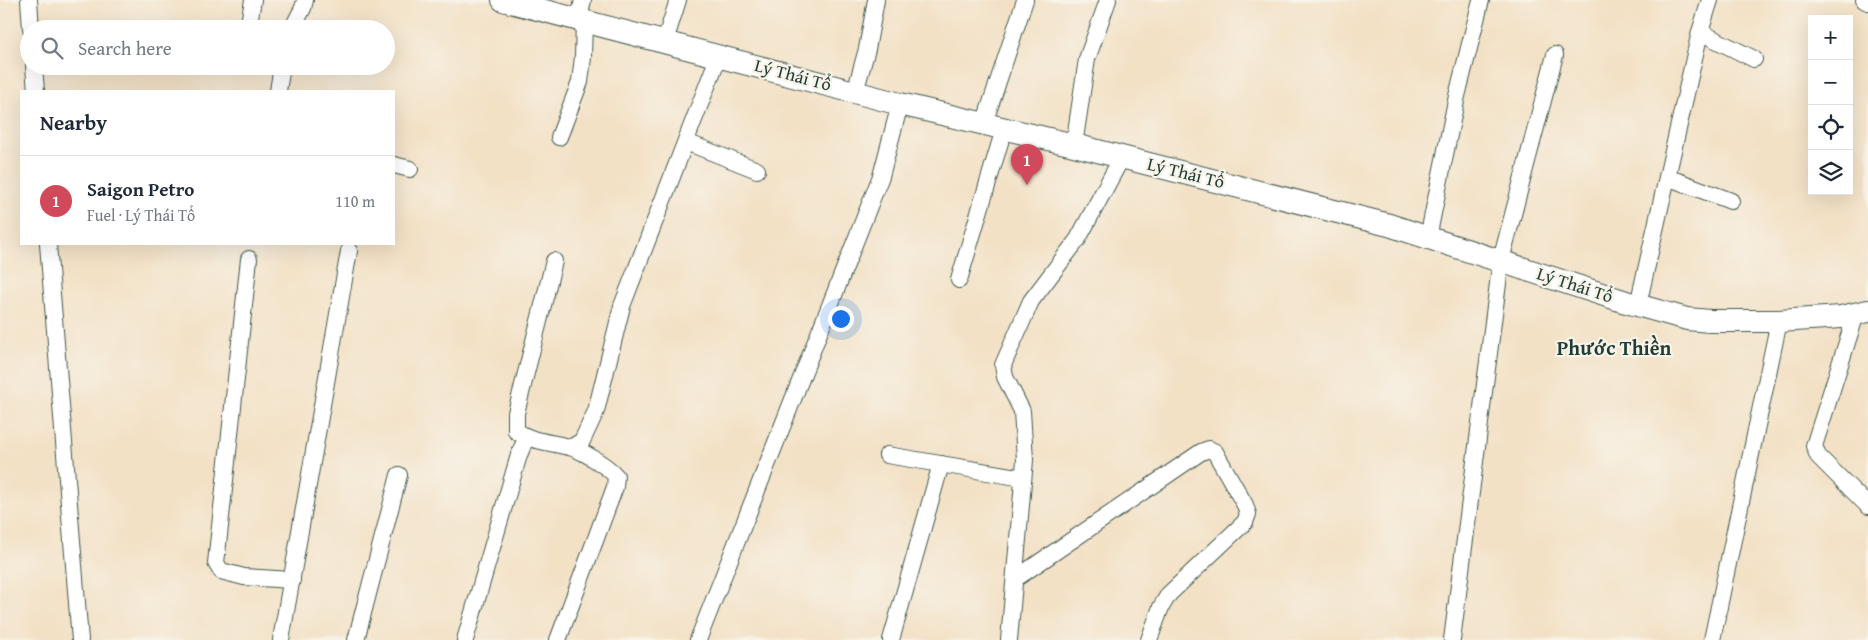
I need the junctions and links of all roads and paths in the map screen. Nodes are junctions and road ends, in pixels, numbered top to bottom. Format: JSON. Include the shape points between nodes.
{"nodes":[{"id":1,"x":29,"y":0,"type":"edge"},
{"id":2,"x":253,"y":0,"type":"edge"},
{"id":3,"x":305,"y":0,"type":"edge"},
{"id":4,"x":503,"y":0,"type":"edge"},
{"id":5,"x":678,"y":0,"type":"edge"},
{"id":6,"x":876,"y":0,"type":"edge"},
{"id":7,"x":1025,"y":0,"type":"edge"},
{"id":8,"x":1108,"y":0,"type":"edge"},
{"id":9,"x":1481,"y":0,"type":"edge"},
{"id":10,"x":1710,"y":0,"type":"edge"},
{"id":11,"x":1864,"y":0,"type":"edge"},
{"id":12,"x":1868,"y":2,"type":"edge"},
{"id":13,"x":582,"y":13,"type":"edge"},
{"id":14,"x":30,"y":20,"type":"edge"},
{"id":15,"x":250,"y":20,"type":"edge"},
{"id":16,"x":297,"y":20,"type":"edge"},
{"id":17,"x":1700,"y":32,"type":"junction"},
{"id":18,"x":664,"y":42,"type":"junction"},
{"id":19,"x":719,"y":55,"type":"junction"},
{"id":20,"x":1555,"y":55,"type":"dead end"},
{"id":21,"x":1754,"y":59,"type":"dead end"},
{"id":22,"x":35,"y":75,"type":"edge"},
{"id":23,"x":281,"y":75,"type":"edge"},
{"id":24,"x":36,"y":90,"type":"edge"},
{"id":25,"x":278,"y":90,"type":"edge"},
{"id":26,"x":855,"y":92,"type":"junction"},
{"id":27,"x":900,"y":104,"type":"junction"},
{"id":28,"x":994,"y":126,"type":"junction"},
{"id":29,"x":560,"y":137,"type":"dead end"},
{"id":30,"x":686,"y":142,"type":"junction"},
{"id":31,"x":1074,"y":145,"type":"junction"},
{"id":32,"x":1122,"y":157,"type":"junction"},
{"id":33,"x":395,"y":166,"type":"edge"},
{"id":34,"x":410,"y":168,"type":"dead end"},
{"id":35,"x":756,"y":170,"type":"dead end"},
{"id":36,"x":1667,"y":177,"type":"junction"},
{"id":37,"x":1731,"y":201,"type":"dead end"},
{"id":38,"x":1428,"y":238,"type":"junction"},
{"id":39,"x":48,"y":245,"type":"edge"},
{"id":40,"x":349,"y":251,"type":"dead end"},
{"id":41,"x":249,"y":259,"type":"dead end"},
{"id":42,"x":1500,"y":260,"type":"junction"},
{"id":43,"x":554,"y":261,"type":"dead end"},
{"id":44,"x":959,"y":280,"type":"dead end"},
{"id":45,"x":1638,"y":305,"type":"junction"},
{"id":46,"x":1862,"y":313,"type":"edge"},
{"id":47,"x":1779,"y":321,"type":"junction"},
{"id":48,"x":526,"y":438,"type":"junction"},
{"id":49,"x":572,"y":447,"type":"junction"},
{"id":50,"x":887,"y":455,"type":"dead end"},
{"id":51,"x":941,"y":464,"type":"junction"},
{"id":52,"x":399,"y":475,"type":"dead end"},
{"id":53,"x":1023,"y":478,"type":"junction"},
{"id":54,"x":1868,"y":506,"type":"edge"},
{"id":55,"x":1015,"y":579,"type":"junction"},
{"id":56,"x":292,"y":580,"type":"junction"},
{"id":57,"x":80,"y":640,"type":"edge"},
{"id":58,"x":281,"y":640,"type":"edge"},
{"id":59,"x":356,"y":640,"type":"edge"},
{"id":60,"x":465,"y":640,"type":"edge"},
{"id":61,"x":558,"y":640,"type":"edge"},
{"id":62,"x":698,"y":640,"type":"edge"},
{"id":63,"x":891,"y":640,"type":"edge"},
{"id":64,"x":1009,"y":640,"type":"edge"},
{"id":65,"x":1148,"y":640,"type":"edge"},
{"id":66,"x":1452,"y":640,"type":"edge"},
{"id":67,"x":1712,"y":640,"type":"edge"}],
"edges":[{"from":1,"to":14,"type":"street"},
{"from":2,"to":15,"type":"street"},
{"from":3,"to":16,"type":"street"},
{"from":4,"to":13,"type":"main road","name":"Lý Thái Tổ"},
{"from":5,"to":18,"type":"street"},
{"from":6,"to":26,"type":"street"},
{"from":7,"to":28,"type":"street"},
{"from":8,"to":31,"type":"street","via":[[1087,59]]},
{"from":9,"to":38,"type":"street"},
{"from":10,"to":17,"type":"street"},
{"from":11,"to":12,"type":"street"},
{"from":13,"to":18,"type":"main road","name":"Lý Thái Tổ"},
{"from":13,"to":29,"type":"street","via":[[580,82]]},
{"from":17,"to":21,"type":"street"},
{"from":17,"to":36,"type":"street"},
{"from":18,"to":19,"type":"main road","name":"Lý Thái Tổ"},
{"from":19,"to":26,"type":"main road","name":"Lý Thái Tổ"},
{"from":19,"to":30,"type":"street"},
{"from":20,"to":42,"type":"street"},
{"from":22,"to":24,"type":"street"},
{"from":23,"to":25,"type":"street"},
{"from":26,"to":27,"type":"main road","name":"Lý Thái Tổ"},
{"from":27,"to":28,"type":"main road","name":"Lý Thái Tổ"},
{"from":27,"to":62,"type":"street","via":[[881,176]]},
{"from":28,"to":31,"type":"main road","name":"Lý Thái Tổ"},
{"from":28,"to":44,"type":"street"},
{"from":30,"to":35,"type":"street"},
{"from":30,"to":49,"type":"street","via":[[622,306],[596,411],[582,441]]},
{"from":31,"to":32,"type":"main road","name":"Lý Thái Tổ"},
{"from":32,"to":38,"type":"main road","name":"Lý Thái Tổ","via":[[1389,225]]},
{"from":32,"to":53,"type":"street","via":[[1078,239],[1031,301],[1003,365],[1022,411]]},
{"from":33,"to":34,"type":"street"},
{"from":36,"to":37,"type":"street"},
{"from":36,"to":45,"type":"street"},
{"from":38,"to":42,"type":"main road","name":"Lý Thái Tổ"},
{"from":39,"to":57,"type":"street"},
{"from":40,"to":56,"type":"street"},
{"from":41,"to":56,"type":"street","via":[[216,563],[221,571],[244,577]]},
{"from":42,"to":45,"type":"main road","name":"Lý Thái Tổ"},
{"from":42,"to":66,"type":"street"},
{"from":43,"to":48,"type":"street","via":[[516,413],[516,431]]},
{"from":45,"to":47,"type":"main road","name":"Lý Thái Tổ","via":[[1687,319]]},
{"from":46,"to":47,"type":"main road","name":"Lý Thái Tổ"},
{"from":46,"to":54,"type":"street","via":[[1814,446],[1818,456]]},
{"from":47,"to":67,"type":"street"},
{"from":48,"to":49,"type":"street"},
{"from":48,"to":60,"type":"street"},
{"from":49,"to":61,"type":"street","via":[[610,469],[616,476],[615,487]]},
{"from":50,"to":51,"type":"street"},
{"from":51,"to":53,"type":"street"},
{"from":51,"to":63,"type":"street"},
{"from":52,"to":59,"type":"street"},
{"from":53,"to":55,"type":"street"},
{"from":55,"to":64,"type":"street"},
{"from":55,"to":65,"type":"street","via":[[1201,452],[1208,449],[1215,452],[1248,514],[1245,522],[1169,594]]},
{"from":56,"to":58,"type":"street"}]}
